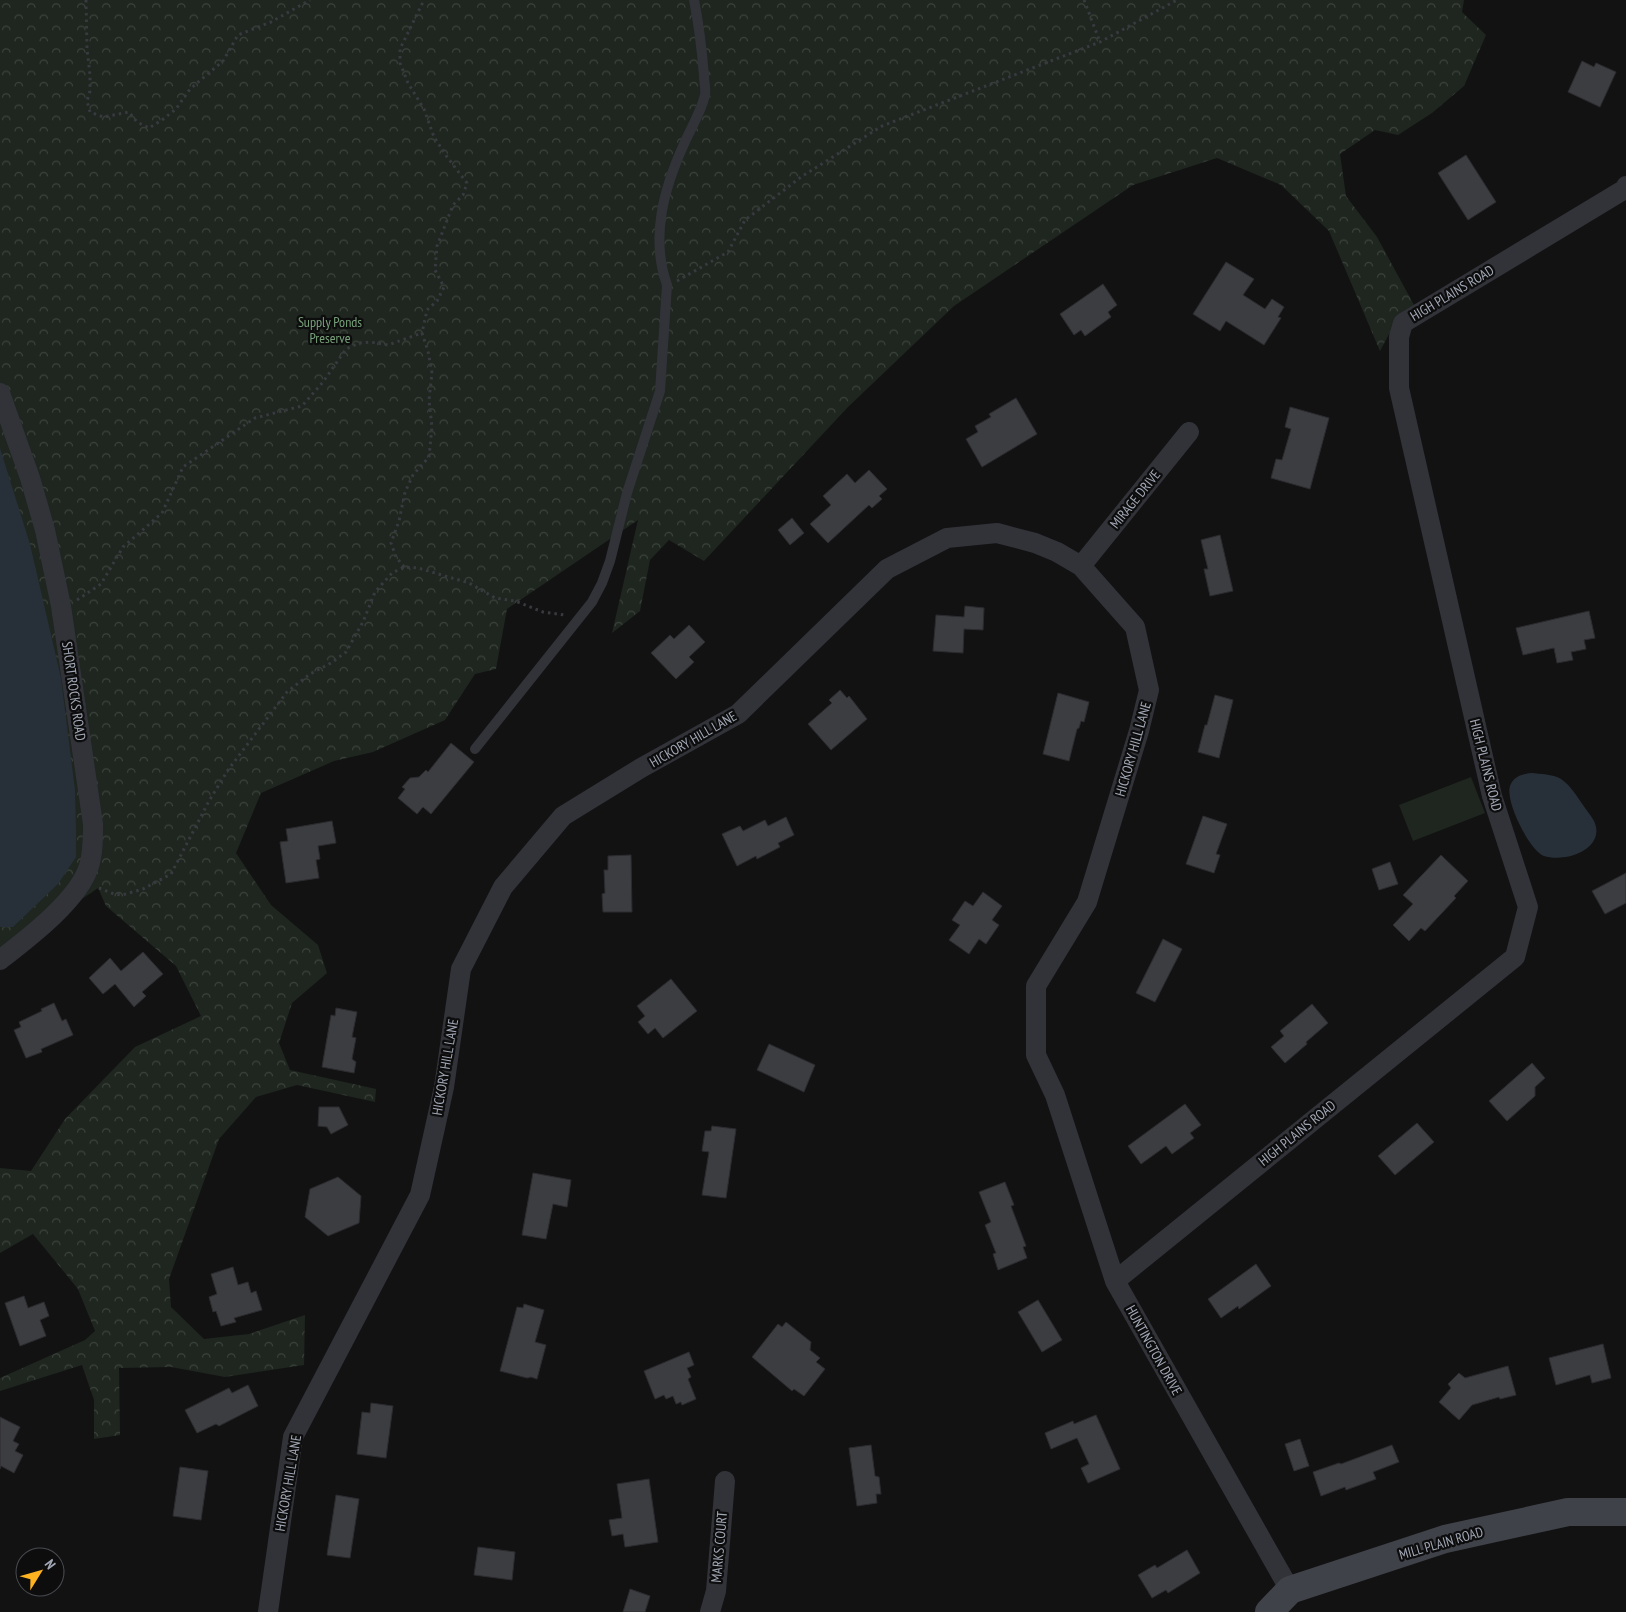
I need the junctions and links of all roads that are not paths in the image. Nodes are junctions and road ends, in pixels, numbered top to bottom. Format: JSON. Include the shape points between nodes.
{"nodes":[{"id":1,"x":694,"y":0,"type":"edge"},
{"id":2,"x":1626,"y":186,"type":"edge"},
{"id":3,"x":0,"y":393,"type":"edge"},
{"id":4,"x":1189,"y":432,"type":"dead end"},
{"id":5,"x":1081,"y":566,"type":"junction"},
{"id":6,"x":475,"y":749,"type":"dead end"},
{"id":7,"x":0,"y":960,"type":"edge"},
{"id":8,"x":1055,"y":1094,"type":"joint"},
{"id":9,"x":1115,"y":1281,"type":"junction"},
{"id":10,"x":725,"y":1481,"type":"dead end"},
{"id":11,"x":1626,"y":1512,"type":"edge"},
{"id":12,"x":1290,"y":1590,"type":"junction"},
{"id":13,"x":268,"y":1612,"type":"edge"},
{"id":14,"x":710,"y":1612,"type":"edge"},
{"id":15,"x":1269,"y":1612,"type":"edge"}],
"edges":[{"from":1,"to":6,"type":"lane","via":[[705,94],[665,192],[658,235],[661,268],[667,285],[660,391],[602,583],[580,618]]},
{"from":2,"to":9,"type":"street","name":"HIGH PLAINS ROAD","via":[[1403,323],[1399,337],[1399,388],[1492,796],[1528,907],[1514,957]]},
{"from":3,"to":7,"type":"street","name":"SHORT ROCKS ROAD","via":[[46,530],[61,606],[94,824],[92,853],[83,880],[57,911]]},
{"from":4,"to":5,"type":"street","name":"MIRAGE DRIVE"},
{"from":5,"to":8,"type":"street","name":"HICKORY HILL LANE","via":[[1135,627],[1149,690],[1140,732],[1086,902],[1036,986],[1036,1055]]},
{"from":5,"to":13,"type":"street","name":"HICKORY HILL LANE","via":[[1042,546],[997,533],[947,538],[887,569],[738,714],[563,816],[503,887],[461,969],[444,1087],[420,1195],[293,1437]]},
{"from":8,"to":9,"type":"street","name":"HUNTINGTON DRIVE"},
{"from":9,"to":12,"type":"street","name":"HUNTINGTON DRIVE"},
{"from":10,"to":14,"type":"street","name":"MARKS COURT","via":[[716,1591]]},
{"from":11,"to":12,"type":"street","name":"MILL PLAIN ROAD","via":[[1568,1512],[1445,1539]]},
{"from":12,"to":15,"type":"street","name":"MILL PLAIN ROAD"}]}
